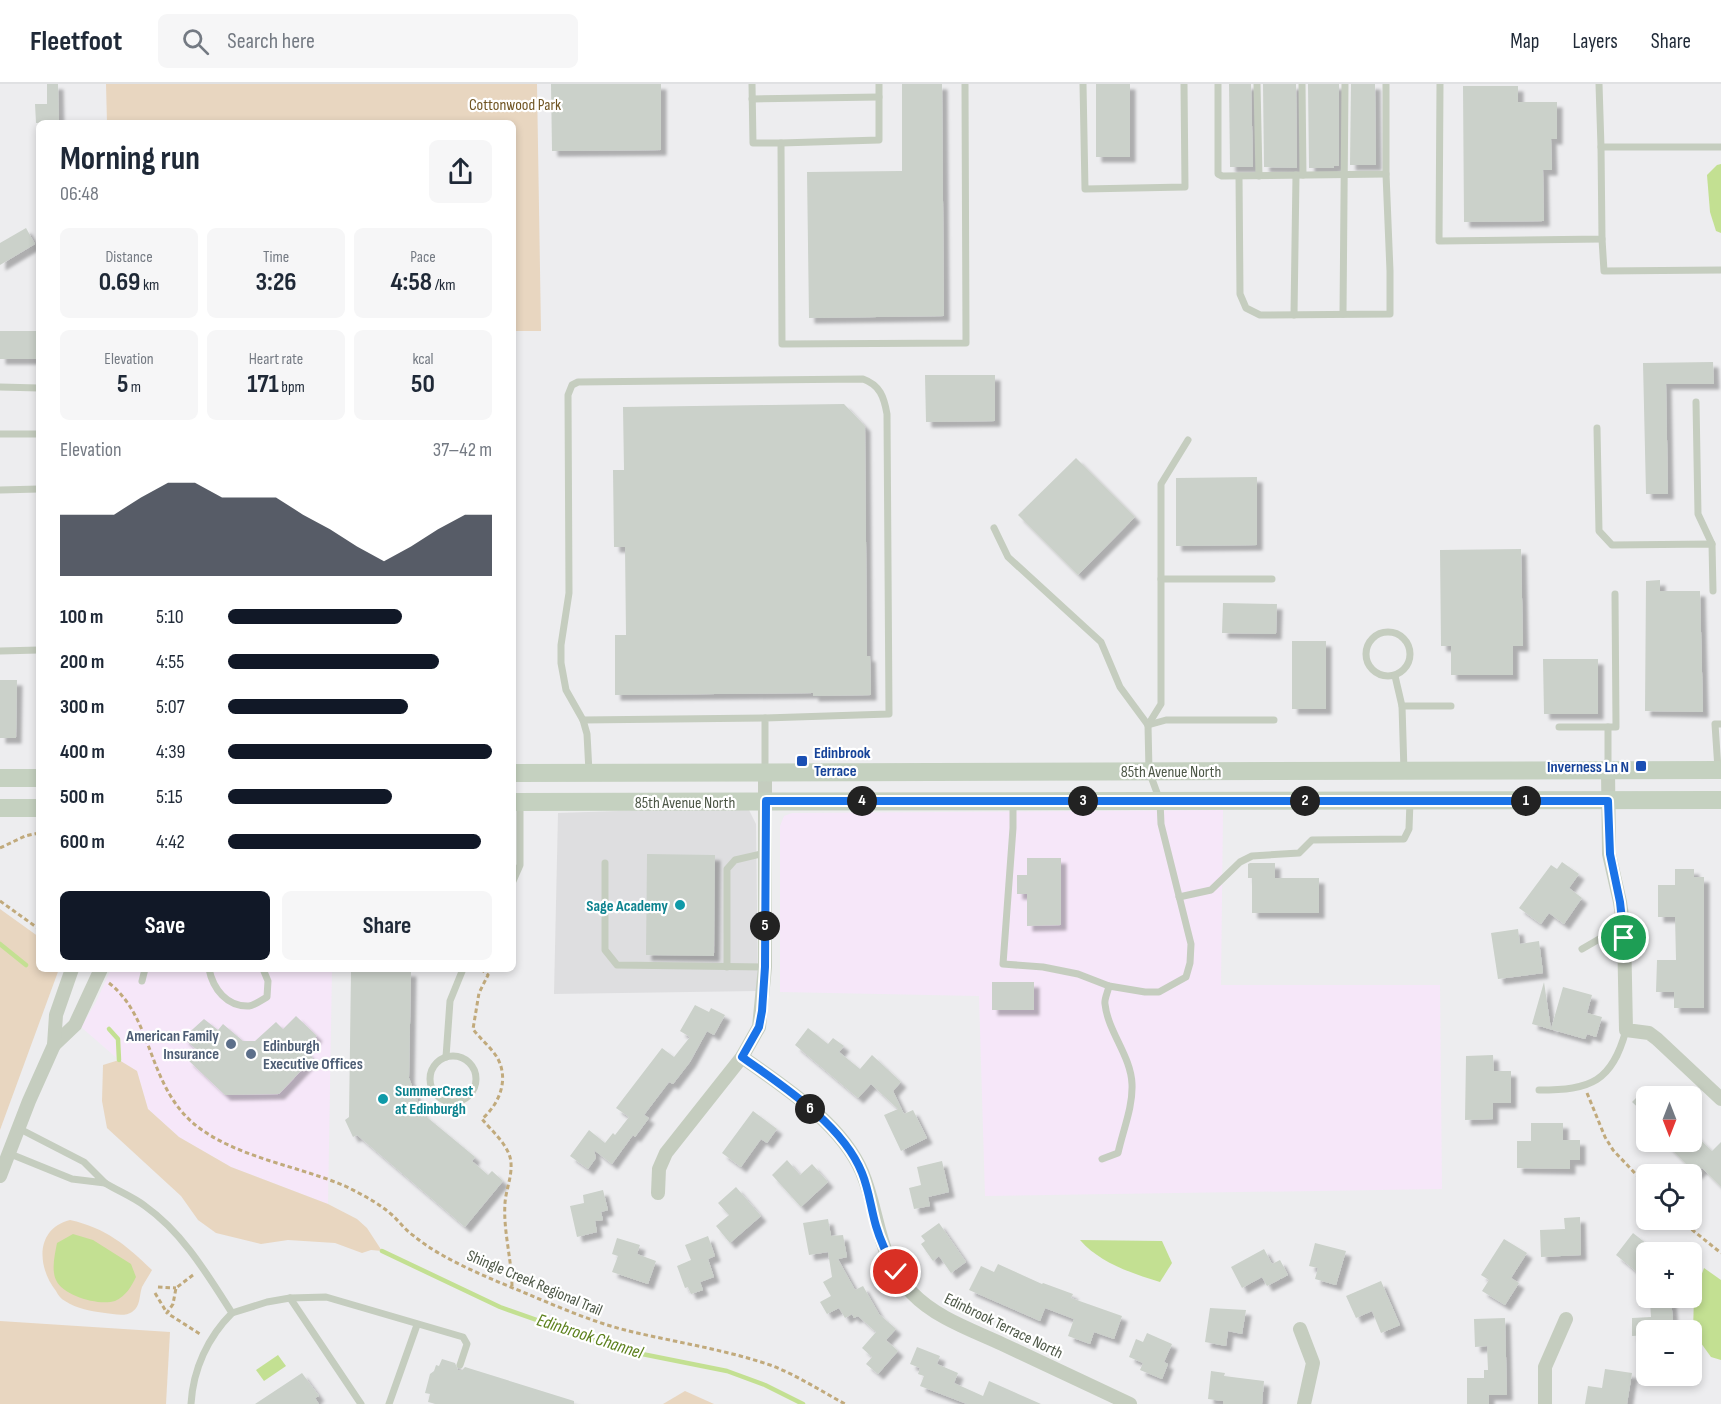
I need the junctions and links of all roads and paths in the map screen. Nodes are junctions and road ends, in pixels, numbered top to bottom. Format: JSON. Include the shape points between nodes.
{"nodes":[{"id":1,"x":752,"y":84,"type":"edge"},
{"id":2,"x":879,"y":84,"type":"edge"},
{"id":3,"x":965,"y":84,"type":"edge"},
{"id":4,"x":1083,"y":84,"type":"edge"},
{"id":5,"x":1184,"y":84,"type":"edge"},
{"id":6,"x":1218,"y":84,"type":"edge"},
{"id":7,"x":1257,"y":84,"type":"edge"},
{"id":8,"x":1302,"y":84,"type":"edge"},
{"id":9,"x":1345,"y":84,"type":"edge"},
{"id":10,"x":1386,"y":84,"type":"edge"},
{"id":11,"x":1440,"y":84,"type":"edge"},
{"id":12,"x":1599,"y":84,"type":"edge"},
{"id":13,"x":879,"y":97,"type":"junction"},
{"id":14,"x":752,"y":99,"type":"junction"},
{"id":15,"x":781,"y":143,"type":"junction"},
{"id":16,"x":1601,"y":147,"type":"junction"},
{"id":17,"x":1721,"y":147,"type":"edge"},
{"id":18,"x":1386,"y":174,"type":"junction"},
{"id":19,"x":1300,"y":175,"type":"junction"},
{"id":20,"x":1346,"y":175,"type":"junction"},
{"id":21,"x":1239,"y":176,"type":"junction"},
{"id":22,"x":1259,"y":176,"type":"junction"},
{"id":23,"x":1602,"y":239,"type":"junction"},
{"id":24,"x":1721,"y":270,"type":"edge"},
{"id":25,"x":1344,"y":314,"type":"junction"},
{"id":26,"x":1294,"y":315,"type":"junction"},
{"id":27,"x":0,"y":387,"type":"edge"},
{"id":28,"x":36,"y":388,"type":"edge"},
{"id":29,"x":1696,"y":402,"type":"dead end"},
{"id":30,"x":1597,"y":428,"type":"dead end"},
{"id":31,"x":0,"y":434,"type":"edge"},
{"id":32,"x":36,"y":434,"type":"edge"},
{"id":33,"x":1188,"y":440,"type":"dead end"},
{"id":34,"x":36,"y":489,"type":"edge"},
{"id":35,"x":0,"y":490,"type":"edge"},
{"id":36,"x":994,"y":528,"type":"dead end"},
{"id":37,"x":1712,"y":544,"type":"junction"},
{"id":38,"x":1161,"y":579,"type":"junction"},
{"id":39,"x":1272,"y":579,"type":"dead end"},
{"id":40,"x":1713,"y":591,"type":"dead end"},
{"id":41,"x":1615,"y":594,"type":"dead end"},
{"id":42,"x":36,"y":650,"type":"edge"},
{"id":43,"x":0,"y":651,"type":"edge"},
{"id":44,"x":1395,"y":676,"type":"junction"},
{"id":45,"x":1402,"y":706,"type":"junction"},
{"id":46,"x":1451,"y":706,"type":"dead end"},
{"id":47,"x":765,"y":718,"type":"junction"},
{"id":48,"x":583,"y":720,"type":"junction"},
{"id":49,"x":1274,"y":720,"type":"dead end"},
{"id":50,"x":1721,"y":724,"type":"edge"},
{"id":51,"x":1148,"y":725,"type":"junction"},
{"id":52,"x":1559,"y":727,"type":"dead end"},
{"id":53,"x":1608,"y":727,"type":"junction"},
{"id":54,"x":1608,"y":770,"type":"junction"},
{"id":55,"x":1719,"y":770,"type":"edge"},
{"id":56,"x":1149,"y":771,"type":"junction"},
{"id":57,"x":1404,"y":771,"type":"junction"},
{"id":58,"x":589,"y":772,"type":"junction"},
{"id":59,"x":765,"y":772,"type":"junction"},
{"id":60,"x":516,"y":773,"type":"edge"},
{"id":61,"x":0,"y":778,"type":"edge"},
{"id":62,"x":36,"y":778,"type":"edge"},
{"id":63,"x":1721,"y":800,"type":"edge"},
{"id":64,"x":766,"y":801,"type":"junction"},
{"id":65,"x":1013,"y":801,"type":"junction"},
{"id":66,"x":1160,"y":801,"type":"junction"},
{"id":67,"x":1410,"y":801,"type":"junction"},
{"id":68,"x":1608,"y":801,"type":"junction"},
{"id":69,"x":517,"y":802,"type":"edge"},
{"id":70,"x":0,"y":808,"type":"edge"},
{"id":71,"x":36,"y":808,"type":"edge"},
{"id":72,"x":36,"y":834,"type":"edge"},
{"id":73,"x":0,"y":848,"type":"edge"},
{"id":74,"x":765,"y":853,"type":"junction"},
{"id":75,"x":605,"y":863,"type":"dead end"},
{"id":76,"x":516,"y":874,"type":"edge"},
{"id":77,"x":1179,"y":897,"type":"junction"},
{"id":78,"x":0,"y":901,"type":"edge"},
{"id":79,"x":36,"y":927,"type":"edge"},
{"id":80,"x":1624,"y":930,"type":"junction"},
{"id":81,"x":1582,"y":949,"type":"dead end"},
{"id":82,"x":727,"y":967,"type":"junction"},
{"id":83,"x":765,"y":967,"type":"junction"},
{"id":84,"x":71,"y":972,"type":"edge"},
{"id":85,"x":144,"y":972,"type":"edge"},
{"id":86,"x":210,"y":972,"type":"edge"},
{"id":87,"x":265,"y":972,"type":"edge"},
{"id":88,"x":462,"y":972,"type":"edge"},
{"id":89,"x":484,"y":972,"type":"edge"},
{"id":90,"x":103,"y":974,"type":"edge"},
{"id":91,"x":142,"y":981,"type":"dead end"},
{"id":92,"x":1109,"y":986,"type":"junction"},
{"id":93,"x":1626,"y":1030,"type":"junction"},
{"id":94,"x":54,"y":1045,"type":"junction"},
{"id":95,"x":446,"y":1057,"type":"junction"},
{"id":96,"x":742,"y":1057,"type":"junction"},
{"id":97,"x":1584,"y":1086,"type":"junction"},
{"id":98,"x":1539,"y":1090,"type":"dead end"},
{"id":99,"x":1721,"y":1099,"type":"edge"},
{"id":100,"x":18,"y":1128,"type":"junction"},
{"id":101,"x":8,"y":1153,"type":"junction"},
{"id":102,"x":1102,"y":1159,"type":"dead end"},
{"id":103,"x":1636,"y":1174,"type":"edge"},
{"id":104,"x":0,"y":1176,"type":"edge"},
{"id":105,"x":105,"y":1183,"type":"junction"},
{"id":106,"x":658,"y":1193,"type":"dead end"},
{"id":107,"x":1692,"y":1230,"type":"edge"},
{"id":108,"x":1721,"y":1253,"type":"edge"},
{"id":109,"x":193,"y":1275,"type":"dead end"},
{"id":110,"x":158,"y":1287,"type":"dead end"},
{"id":111,"x":176,"y":1288,"type":"junction"},
{"id":112,"x":512,"y":1288,"type":"junction"},
{"id":113,"x":155,"y":1293,"type":"dead end"},
{"id":114,"x":290,"y":1298,"type":"junction"},
{"id":115,"x":167,"y":1313,"type":"junction"},
{"id":116,"x":232,"y":1313,"type":"junction"},
{"id":117,"x":1566,"y":1319,"type":"dead end"},
{"id":118,"x":417,"y":1325,"type":"junction"},
{"id":119,"x":1300,"y":1329,"type":"dead end"},
{"id":120,"x":200,"y":1334,"type":"dead end"},
{"id":121,"x":460,"y":1365,"type":"dead end"},
{"id":122,"x":191,"y":1404,"type":"edge"},
{"id":123,"x":361,"y":1404,"type":"edge"},
{"id":124,"x":389,"y":1404,"type":"edge"},
{"id":125,"x":845,"y":1404,"type":"edge"},
{"id":126,"x":1130,"y":1404,"type":"edge"},
{"id":127,"x":1304,"y":1404,"type":"edge"},
{"id":128,"x":1545,"y":1404,"type":"edge"}],
"edges":[{"from":1,"to":14,"type":"lane"},
{"from":2,"to":13,"type":"lane"},
{"from":3,"to":15,"type":"lane","via":[[966,343],[782,344]]},
{"from":4,"to":5,"type":"lane","via":[[1085,189],[1185,187]]},
{"from":6,"to":21,"type":"lane","via":[[1218,174]]},
{"from":7,"to":22,"type":"lane"},
{"from":8,"to":19,"type":"lane"},
{"from":9,"to":20,"type":"lane"},
{"from":10,"to":18,"type":"lane"},
{"from":11,"to":23,"type":"lane","via":[[1439,241]]},
{"from":12,"to":16,"type":"lane"},
{"from":13,"to":14,"type":"lane"},
{"from":13,"to":15,"type":"lane","via":[[879,141]]},
{"from":14,"to":15,"type":"lane","via":[[753,143]]},
{"from":16,"to":17,"type":"lane"},
{"from":16,"to":23,"type":"lane"},
{"from":18,"to":20,"type":"lane"},
{"from":18,"to":25,"type":"lane","via":[[1390,314]]},
{"from":19,"to":20,"type":"lane"},
{"from":19,"to":22,"type":"lane"},
{"from":19,"to":26,"type":"lane"},
{"from":20,"to":25,"type":"lane"},
{"from":21,"to":22,"type":"lane"},
{"from":21,"to":26,"type":"lane","via":[[1240,294],[1246,308],[1260,315]]},
{"from":23,"to":24,"type":"lane","via":[[1604,271]]},
{"from":25,"to":26,"type":"lane"},
{"from":27,"to":28,"type":"lane"},
{"from":29,"to":37,"type":"lane","via":[[1698,514]]},
{"from":30,"to":37,"type":"lane","via":[[1599,531],[1612,545]]},
{"from":31,"to":32,"type":"lane"},
{"from":33,"to":38,"type":"lane","via":[[1161,484]]},
{"from":34,"to":35,"type":"lane"},
{"from":36,"to":51,"type":"lane","via":[[1008,557],[1101,642],[1120,687]]},
{"from":37,"to":40,"type":"lane"},
{"from":38,"to":39,"type":"lane"},
{"from":38,"to":51,"type":"lane","via":[[1161,704]]},
{"from":41,"to":53,"type":"lane","via":[[1616,727]]},
{"from":42,"to":43,"type":"lane"},
{"from":44,"to":44,"type":"lane","via":[[1409,662],[1410,648],[1402,636],[1381,633],[1369,642],[1368,665],[1379,675]]},
{"from":44,"to":45,"type":"lane"},
{"from":45,"to":46,"type":"lane"},
{"from":45,"to":57,"type":"lane"},
{"from":47,"to":48,"type":"lane"},
{"from":47,"to":48,"type":"lane","via":[[889,714],[887,414],[874,383],[863,379],[572,385],[568,395],[569,601],[561,663],[566,690]]},
{"from":47,"to":59,"type":"lane"},
{"from":48,"to":58,"type":"lane"},
{"from":49,"to":51,"type":"lane","via":[[1166,720]]},
{"from":50,"to":55,"type":"lane","via":[[1715,724]]},
{"from":51,"to":56,"type":"lane"},
{"from":52,"to":53,"type":"lane"},
{"from":53,"to":54,"type":"lane"},
{"from":54,"to":55,"type":"main road","name":"85th Avenue North"},
{"from":54,"to":57,"type":"main road","name":"85th Avenue North"},
{"from":54,"to":68,"type":"street"},
{"from":56,"to":57,"type":"main road","name":"85th Avenue North"},
{"from":56,"to":59,"type":"main road","name":"85th Avenue North"},
{"from":56,"to":66,"type":"lane"},
{"from":58,"to":59,"type":"main road","name":"85th Avenue North"},
{"from":58,"to":60,"type":"main road","name":"85th Avenue North"},
{"from":59,"to":64,"type":"street"},
{"from":61,"to":62,"type":"main road"},
{"from":63,"to":68,"type":"main road","name":"85th Avenue North"},
{"from":64,"to":65,"type":"main road","name":"85th Avenue North"},
{"from":64,"to":69,"type":"main road","name":"85th Avenue North"},
{"from":64,"to":74,"type":"street"},
{"from":65,"to":66,"type":"main road","name":"85th Avenue North"},
{"from":65,"to":92,"type":"lane","via":[[1003,964],[1078,974]]},
{"from":66,"to":67,"type":"main road","name":"85th Avenue North"},
{"from":66,"to":77,"type":"lane","via":[[1161,824]]},
{"from":67,"to":68,"type":"main road","name":"85th Avenue North"},
{"from":67,"to":77,"type":"lane","via":[[1409,829],[1404,839],[1312,840],[1299,853],[1252,856],[1240,862],[1211,890]]},
{"from":68,"to":80,"type":"street","via":[[1610,854]]},
{"from":69,"to":76,"type":"lane","via":[[520,865]]},
{"from":70,"to":71,"type":"main road"},
{"from":72,"to":73,"type":"path"},
{"from":74,"to":82,"type":"lane","via":[[735,860],[727,869]]},
{"from":74,"to":83,"type":"street"},
{"from":75,"to":82,"type":"lane","via":[[605,950],[617,965]]},
{"from":77,"to":92,"type":"lane","via":[[1191,944],[1185,977],[1159,992]]},
{"from":78,"to":79,"type":"path"},
{"from":80,"to":81,"type":"lane","via":[[1613,931]]},
{"from":80,"to":93,"type":"street"},
{"from":82,"to":83,"type":"lane"},
{"from":83,"to":96,"type":"street","via":[[759,1027]]},
{"from":84,"to":94,"type":"street","via":[[56,1015]]},
{"from":85,"to":91,"type":"lane"},
{"from":86,"to":87,"type":"lane","via":[[220,993],[231,1004],[251,1006],[267,997]]},
{"from":88,"to":95,"type":"lane","via":[[450,1001]]},
{"from":89,"to":112,"type":"path","via":[[488,975],[479,993],[473,1029],[497,1058],[502,1072],[501,1092],[493,1109],[482,1119],[509,1154],[511,1172],[504,1202]]},
{"from":90,"to":94,"type":"street","via":[[75,1025]]},
{"from":90,"to":112,"type":"path","name":"Shingle Creek Regional Trail","via":[[133,1013],[173,1101],[201,1129],[235,1147],[327,1179],[372,1200],[432,1248]]},
{"from":92,"to":102,"type":"lane","via":[[1105,1003],[1132,1083],[1118,1153]]},
{"from":93,"to":97,"type":"lane","via":[[1617,1059],[1608,1071]]},
{"from":93,"to":99,"type":"street","via":[[1649,1033]]},
{"from":94,"to":100,"type":"street"},
{"from":95,"to":95,"type":"lane","via":[[434,1066],[430,1081],[442,1099],[464,1099],[474,1088],[475,1073],[467,1061]]},
{"from":96,"to":106,"type":"street","via":[[666,1153],[659,1169]]},
{"from":96,"to":126,"type":"street","name":"Edinbrook Terrace North","via":[[820,1118],[852,1152],[863,1174],[884,1250],[912,1293],[950,1320]]},
{"from":97,"to":98,"type":"lane"},
{"from":97,"to":103,"type":"path","via":[[1605,1137]]},
{"from":100,"to":101,"type":"street"},
{"from":100,"to":105,"type":"lane","via":[[84,1162]]},
{"from":101,"to":104,"type":"street"},
{"from":101,"to":105,"type":"lane","via":[[72,1179]]},
{"from":105,"to":116,"type":"lane","via":[[144,1206],[178,1236]]},
{"from":107,"to":108,"type":"path"},
{"from":109,"to":111,"type":"path"},
{"from":110,"to":111,"type":"path"},
{"from":111,"to":115,"type":"path"},
{"from":112,"to":125,"type":"path","name":"Shingle Creek Regional Trail","via":[[613,1327],[759,1361],[796,1376]]},
{"from":113,"to":115,"type":"path"},
{"from":114,"to":116,"type":"lane"},
{"from":114,"to":118,"type":"lane","via":[[326,1297]]},
{"from":114,"to":123,"type":"lane"},
{"from":115,"to":120,"type":"path"},
{"from":116,"to":122,"type":"lane","via":[[209,1340]]},
{"from":117,"to":128,"type":"street","via":[[1545,1367]]},
{"from":118,"to":121,"type":"lane","via":[[463,1337],[466,1344]]},
{"from":118,"to":124,"type":"lane"},
{"from":119,"to":127,"type":"street","via":[[1313,1363]]}]}
